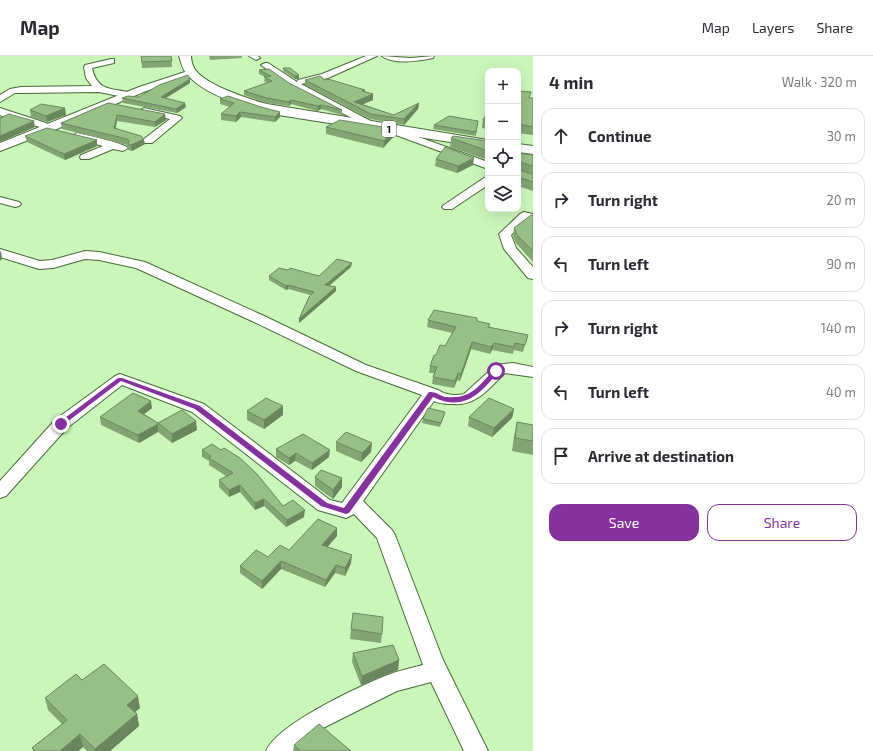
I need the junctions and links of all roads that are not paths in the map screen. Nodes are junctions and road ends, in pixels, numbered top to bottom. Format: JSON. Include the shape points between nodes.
{"nodes":[{"id":1,"x":185,"y":56,"type":"edge"},
{"id":2,"x":194,"y":56,"type":"edge"},
{"id":3,"x":373,"y":56,"type":"edge"},
{"id":4,"x":386,"y":56,"type":"edge"},
{"id":5,"x":430,"y":56,"type":"edge"},
{"id":6,"x":111,"y":61,"type":"dead end"},
{"id":7,"x":265,"y":66,"type":"dead end"},
{"id":8,"x":201,"y":77,"type":"junction"},
{"id":9,"x":293,"y":84,"type":"junction"},
{"id":10,"x":99,"y":89,"type":"junction"},
{"id":11,"x":129,"y":95,"type":"junction"},
{"id":12,"x":0,"y":99,"type":"edge"},
{"id":13,"x":107,"y":104,"type":"junction"},
{"id":14,"x":122,"y":107,"type":"edge"},
{"id":15,"x":138,"y":110,"type":"edge"},
{"id":16,"x":0,"y":111,"type":"edge"},
{"id":17,"x":45,"y":127,"type":"junction"},
{"id":18,"x":382,"y":128,"type":"junction"},
{"id":19,"x":148,"y":141,"type":"dead end"},
{"id":20,"x":485,"y":144,"type":"edge"},
{"id":21,"x":0,"y":147,"type":"edge"},
{"id":22,"x":521,"y":148,"type":"edge"},
{"id":23,"x":533,"y":150,"type":"edge"},
{"id":24,"x":85,"y":157,"type":"dead end"},
{"id":25,"x":485,"y":165,"type":"edge"},
{"id":26,"x":485,"y":182,"type":"edge"},
{"id":27,"x":0,"y":200,"type":"edge"},
{"id":28,"x":15,"y":204,"type":"dead end"},
{"id":29,"x":448,"y":207,"type":"dead end"},
{"id":30,"x":533,"y":218,"type":"edge"},
{"id":31,"x":0,"y":253,"type":"edge"},
{"id":32,"x":533,"y":275,"type":"edge"},
{"id":33,"x":533,"y":372,"type":"edge"},
{"id":34,"x":432,"y":394,"type":"junction"},
{"id":35,"x":0,"y":492,"type":"edge"},
{"id":36,"x":353,"y":502,"type":"junction"},
{"id":37,"x":437,"y":671,"type":"junction"},
{"id":38,"x":278,"y":751,"type":"edge"},
{"id":39,"x":476,"y":751,"type":"edge"}],
"edges":[{"from":1,"to":8,"type":"highway","via":[[186,62]]},
{"from":2,"to":8,"type":"highway","number":"1","via":[[195,62],[203,72]]},
{"from":3,"to":9,"type":"street","via":[[325,76]]},
{"from":4,"to":5,"type":"street","via":[[410,60]]},
{"from":6,"to":10,"type":"street","via":[[88,67],[90,78]]},
{"from":7,"to":9,"type":"street"},
{"from":8,"to":11,"type":"street"},
{"from":8,"to":18,"type":"highway","number":"1","via":[[239,100],[261,107]]},
{"from":9,"to":18,"type":"street"},
{"from":10,"to":11,"type":"street"},
{"from":10,"to":12,"type":"street","via":[[21,90],[13,91]]},
{"from":11,"to":13,"type":"street"},
{"from":13,"to":14,"type":"street"},
{"from":13,"to":17,"type":"street"},
{"from":15,"to":19,"type":"street","via":[[177,118]]},
{"from":16,"to":17,"type":"street"},
{"from":17,"to":21,"type":"street"},
{"from":17,"to":24,"type":"street","via":[[118,146]]},
{"from":18,"to":20,"type":"highway","number":"1"},
{"from":18,"to":25,"type":"street"},
{"from":22,"to":23,"type":"highway"},
{"from":26,"to":29,"type":"street"},
{"from":27,"to":28,"type":"street"},
{"from":30,"to":32,"type":"street","via":[[524,216],[504,234],[510,249]]},
{"from":31,"to":34,"type":"street","via":[[39,265],[85,255],[140,265],[361,368]]},
{"from":33,"to":34,"type":"street","via":[[501,368],[470,397],[461,400],[443,399]]},
{"from":34,"to":36,"type":"street"},
{"from":35,"to":36,"type":"street","via":[[61,424],[120,379],[198,408],[324,505],[346,511]]},
{"from":36,"to":37,"type":"street","via":[[385,535]]},
{"from":37,"to":38,"type":"street","via":[[392,683],[315,721]]},
{"from":37,"to":39,"type":"street"}]}
